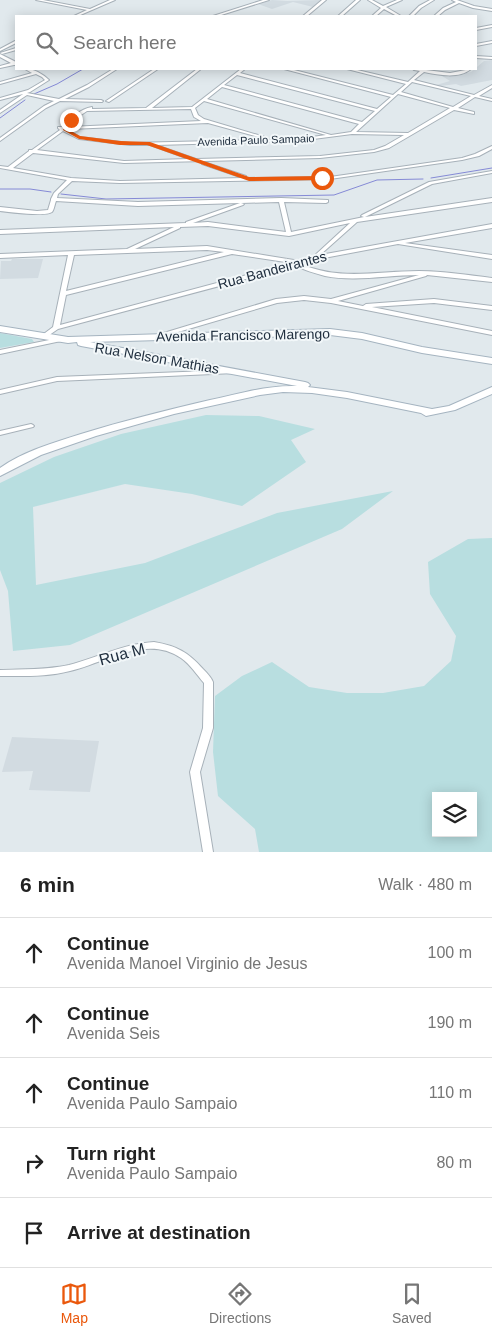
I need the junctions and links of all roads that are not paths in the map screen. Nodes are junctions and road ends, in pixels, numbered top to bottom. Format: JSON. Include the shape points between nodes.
{"nodes":[{"id":1,"x":38,"y":0,"type":"edge"},
{"id":2,"x":113,"y":0,"type":"edge"},
{"id":3,"x":267,"y":0,"type":"edge"},
{"id":4,"x":324,"y":0,"type":"edge"},
{"id":5,"x":358,"y":0,"type":"edge"},
{"id":6,"x":370,"y":0,"type":"edge"},
{"id":7,"x":400,"y":0,"type":"edge"},
{"id":8,"x":432,"y":0,"type":"edge"},
{"id":9,"x":48,"y":1,"type":"edge"},
{"id":10,"x":456,"y":1,"type":"edge"},
{"id":11,"x":383,"y":7,"type":"junction"},
{"id":12,"x":91,"y":10,"type":"junction"},
{"id":13,"x":492,"y":10,"type":"edge"},
{"id":14,"x":78,"y":15,"type":"edge"},
{"id":15,"x":218,"y":15,"type":"edge"},
{"id":16,"x":306,"y":15,"type":"edge"},
{"id":17,"x":341,"y":15,"type":"edge"},
{"id":18,"x":375,"y":15,"type":"edge"},
{"id":19,"x":397,"y":15,"type":"edge"},
{"id":20,"x":412,"y":15,"type":"edge"},
{"id":21,"x":437,"y":15,"type":"edge"},
{"id":22,"x":492,"y":26,"type":"edge"},
{"id":23,"x":477,"y":29,"type":"edge"},
{"id":24,"x":492,"y":42,"type":"edge"},
{"id":25,"x":15,"y":43,"type":"edge"},
{"id":26,"x":477,"y":45,"type":"edge"},
{"id":27,"x":15,"y":49,"type":"edge"},
{"id":28,"x":0,"y":53,"type":"edge"},
{"id":29,"x":477,"y":57,"type":"edge"},
{"id":30,"x":486,"y":58,"type":"junction"},
{"id":31,"x":492,"y":58,"type":"edge"},
{"id":32,"x":15,"y":62,"type":"edge"},
{"id":33,"x":477,"y":62,"type":"edge"},
{"id":34,"x":15,"y":63,"type":"edge"},
{"id":35,"x":0,"y":67,"type":"edge"},
{"id":36,"x":29,"y":70,"type":"edge"},
{"id":37,"x":113,"y":70,"type":"edge"},
{"id":38,"x":154,"y":70,"type":"edge"},
{"id":39,"x":198,"y":70,"type":"edge"},
{"id":40,"x":240,"y":70,"type":"edge"},
{"id":41,"x":290,"y":70,"type":"edge"},
{"id":42,"x":354,"y":70,"type":"edge"},
{"id":43,"x":424,"y":70,"type":"edge"},
{"id":44,"x":466,"y":70,"type":"edge"},
{"id":45,"x":36,"y":73,"type":"junction"},
{"id":46,"x":411,"y":82,"type":"junction"},
{"id":47,"x":0,"y":83,"type":"edge"},
{"id":48,"x":222,"y":86,"type":"junction"},
{"id":49,"x":492,"y":86,"type":"edge"},
{"id":50,"x":24,"y":94,"type":"junction"},
{"id":51,"x":396,"y":95,"type":"junction"},
{"id":52,"x":473,"y":96,"type":"junction"},
{"id":53,"x":0,"y":99,"type":"edge"},
{"id":54,"x":57,"y":100,"type":"junction"},
{"id":55,"x":204,"y":100,"type":"junction"},
{"id":56,"x":492,"y":100,"type":"edge"},
{"id":57,"x":102,"y":102,"type":"junction"},
{"id":58,"x":193,"y":108,"type":"junction"},
{"id":59,"x":454,"y":108,"type":"junction"},
{"id":60,"x":147,"y":109,"type":"junction"},
{"id":61,"x":87,"y":110,"type":"junction"},
{"id":62,"x":378,"y":110,"type":"junction"},
{"id":63,"x":0,"y":112,"type":"edge"},
{"id":64,"x":472,"y":113,"type":"dead end"},
{"id":65,"x":208,"y":122,"type":"junction"},
{"id":66,"x":363,"y":124,"type":"junction"},
{"id":67,"x":65,"y":128,"type":"junction"},
{"id":68,"x":352,"y":133,"type":"junction"},
{"id":69,"x":410,"y":134,"type":"junction"},
{"id":70,"x":333,"y":136,"type":"junction"},
{"id":71,"x":0,"y":140,"type":"edge"},
{"id":72,"x":272,"y":140,"type":"junction"},
{"id":73,"x":148,"y":143,"type":"junction"},
{"id":74,"x":492,"y":147,"type":"edge"},
{"id":75,"x":31,"y":151,"type":"junction"},
{"id":76,"x":200,"y":161,"type":"junction"},
{"id":77,"x":0,"y":167,"type":"edge"},
{"id":78,"x":9,"y":168,"type":"junction"},
{"id":79,"x":492,"y":172,"type":"edge"},
{"id":80,"x":71,"y":179,"type":"junction"},
{"id":81,"x":249,"y":179,"type":"junction"},
{"id":82,"x":53,"y":199,"type":"junction"},
{"id":83,"x":282,"y":200,"type":"junction"},
{"id":84,"x":492,"y":200,"type":"edge"},
{"id":85,"x":249,"y":201,"type":"junction"},
{"id":86,"x":326,"y":201,"type":"dead end"},
{"id":87,"x":0,"y":208,"type":"edge"},
{"id":88,"x":357,"y":220,"type":"junction"},
{"id":89,"x":182,"y":224,"type":"junction"},
{"id":90,"x":492,"y":226,"type":"edge"},
{"id":91,"x":0,"y":232,"type":"edge"},
{"id":92,"x":289,"y":234,"type":"junction"},
{"id":93,"x":392,"y":243,"type":"junction"},
{"id":94,"x":126,"y":251,"type":"junction"},
{"id":95,"x":234,"y":251,"type":"junction"},
{"id":96,"x":71,"y":254,"type":"junction"},
{"id":97,"x":0,"y":256,"type":"edge"},
{"id":98,"x":492,"y":256,"type":"edge"},
{"id":99,"x":313,"y":259,"type":"junction"},
{"id":100,"x":299,"y":263,"type":"junction"},
{"id":101,"x":432,"y":273,"type":"junction"},
{"id":102,"x":492,"y":280,"type":"edge"},
{"id":103,"x":64,"y":294,"type":"junction"},
{"id":104,"x":331,"y":301,"type":"junction"},
{"id":105,"x":358,"y":306,"type":"junction"},
{"id":106,"x":492,"y":308,"type":"edge"},
{"id":107,"x":56,"y":328,"type":"junction"},
{"id":108,"x":0,"y":329,"type":"edge"},
{"id":109,"x":492,"y":333,"type":"edge"},
{"id":110,"x":159,"y":336,"type":"junction"},
{"id":111,"x":44,"y":337,"type":"junction"},
{"id":112,"x":64,"y":340,"type":"junction"},
{"id":113,"x":0,"y":352,"type":"edge"},
{"id":114,"x":490,"y":359,"type":"edge"},
{"id":115,"x":241,"y":373,"type":"junction"},
{"id":116,"x":288,"y":381,"type":"junction"},
{"id":117,"x":269,"y":389,"type":"junction"},
{"id":118,"x":492,"y":390,"type":"edge"},
{"id":119,"x":0,"y":392,"type":"edge"},
{"id":120,"x":350,"y":396,"type":"junction"},
{"id":121,"x":433,"y":412,"type":"junction"},
{"id":122,"x":31,"y":426,"type":"dead end"},
{"id":123,"x":0,"y":434,"type":"edge"},
{"id":124,"x":0,"y":472,"type":"edge"},
{"id":125,"x":0,"y":673,"type":"edge"},
{"id":126,"x":208,"y":852,"type":"edge"}],
"edges":[{"from":1,"to":9,"type":"street"},
{"from":2,"to":12,"type":"street"},
{"from":3,"to":15,"type":"street"},
{"from":4,"to":16,"type":"street"},
{"from":5,"to":17,"type":"street"},
{"from":6,"to":11,"type":"street"},
{"from":7,"to":11,"type":"street"},
{"from":8,"to":20,"type":"street"},
{"from":9,"to":12,"type":"street"},
{"from":10,"to":13,"type":"street"},
{"from":10,"to":21,"type":"street"},
{"from":11,"to":18,"type":"street"},
{"from":11,"to":19,"type":"street"},
{"from":12,"to":14,"type":"street"},
{"from":22,"to":23,"type":"street"},
{"from":24,"to":26,"type":"street"},
{"from":25,"to":28,"type":"street"},
{"from":27,"to":28,"type":"street"},
{"from":28,"to":32,"type":"street"},
{"from":29,"to":30,"type":"street"},
{"from":30,"to":31,"type":"street"},
{"from":30,"to":33,"type":"street"},
{"from":34,"to":35,"type":"street"},
{"from":36,"to":45,"type":"street"},
{"from":37,"to":54,"type":"street"},
{"from":38,"to":57,"type":"street","via":[[107,103]]},
{"from":39,"to":60,"type":"street"},
{"from":40,"to":48,"type":"street"},
{"from":40,"to":62,"type":"street"},
{"from":41,"to":51,"type":"street"},
{"from":42,"to":46,"type":"street"},
{"from":43,"to":44,"type":"street","via":[[458,73]]},
{"from":43,"to":46,"type":"street"},
{"from":45,"to":47,"type":"street"},
{"from":45,"to":50,"type":"street","via":[[47,80]]},
{"from":46,"to":51,"type":"street"},
{"from":46,"to":52,"type":"street"},
{"from":48,"to":55,"type":"street"},
{"from":48,"to":66,"type":"street"},
{"from":49,"to":52,"type":"street"},
{"from":50,"to":53,"type":"street"},
{"from":50,"to":54,"type":"street"},
{"from":50,"to":63,"type":"street"},
{"from":51,"to":59,"type":"street"},
{"from":51,"to":62,"type":"street"},
{"from":52,"to":56,"type":"street"},
{"from":52,"to":59,"type":"street"},
{"from":54,"to":57,"type":"street"},
{"from":54,"to":71,"type":"street"},
{"from":55,"to":58,"type":"street"},
{"from":55,"to":70,"type":"street"},
{"from":57,"to":61,"type":"street"},
{"from":58,"to":60,"type":"street"},
{"from":58,"to":65,"type":"street","via":[[199,118]]},
{"from":59,"to":64,"type":"street"},
{"from":59,"to":69,"type":"street"},
{"from":60,"to":61,"type":"street"},
{"from":61,"to":67,"type":"street"},
{"from":62,"to":66,"type":"street"},
{"from":65,"to":67,"type":"street"},
{"from":65,"to":72,"type":"street"},
{"from":66,"to":68,"type":"street"},
{"from":67,"to":73,"type":"street","name":"Avenida Paulo Sampaio","via":[[79,138]]},
{"from":67,"to":75,"type":"street"},
{"from":68,"to":69,"type":"street","name":"Avenida Paulo Sampaio"},
{"from":68,"to":70,"type":"street","name":"Avenida Paulo Sampaio"},
{"from":69,"to":76,"type":"street","via":[[382,149],[350,154]]},
{"from":70,"to":72,"type":"street","name":"Avenida Paulo Sampaio"},
{"from":72,"to":73,"type":"street","name":"Avenida Paulo Sampaio"},
{"from":73,"to":76,"type":"street"},
{"from":74,"to":81,"type":"street","via":[[462,159],[368,173],[330,178]]},
{"from":75,"to":76,"type":"street","via":[[111,162]]},
{"from":75,"to":78,"type":"street"},
{"from":76,"to":81,"type":"street"},
{"from":77,"to":78,"type":"street"},
{"from":78,"to":80,"type":"street"},
{"from":79,"to":88,"type":"street","via":[[431,183]]},
{"from":80,"to":81,"type":"street","via":[[114,182]]},
{"from":80,"to":82,"type":"street"},
{"from":82,"to":85,"type":"street","via":[[138,204]]},
{"from":82,"to":87,"type":"street","via":[[50,211],[37,213]]},
{"from":83,"to":85,"type":"street"},
{"from":83,"to":86,"type":"street"},
{"from":83,"to":92,"type":"street"},
{"from":84,"to":88,"type":"street"},
{"from":85,"to":89,"type":"street"},
{"from":88,"to":92,"type":"street"},
{"from":88,"to":99,"type":"street"},
{"from":89,"to":91,"type":"street"},
{"from":89,"to":92,"type":"street","via":[[222,224]]},
{"from":89,"to":94,"type":"street"},
{"from":90,"to":93,"type":"street","name":"Rua Bandeirantes"},
{"from":93,"to":98,"type":"street"},
{"from":93,"to":99,"type":"street","name":"Rua Bandeirantes"},
{"from":94,"to":95,"type":"street","via":[[207,248]]},
{"from":94,"to":96,"type":"street"},
{"from":95,"to":100,"type":"street"},
{"from":95,"to":103,"type":"street"},
{"from":96,"to":97,"type":"street"},
{"from":96,"to":103,"type":"street"},
{"from":99,"to":100,"type":"street","name":"Rua Bandeirantes"},
{"from":100,"to":101,"type":"street","via":[[314,272],[354,277]]},
{"from":100,"to":107,"type":"street","name":"Rua Bandeirantes"},
{"from":101,"to":102,"type":"street"},
{"from":101,"to":104,"type":"street"},
{"from":103,"to":107,"type":"street"},
{"from":104,"to":105,"type":"street"},
{"from":104,"to":110,"type":"street","via":[[304,298],[276,301]]},
{"from":105,"to":106,"type":"street","via":[[434,301]]},
{"from":105,"to":109,"type":"street"},
{"from":107,"to":111,"type":"street"},
{"from":108,"to":111,"type":"main road","name":"Avenida Francisco Marengo"},
{"from":110,"to":112,"type":"main road","name":"Avenida Francisco Marengo"},
{"from":110,"to":114,"type":"main road","name":"Avenida Francisco Marengo","via":[[330,332]]},
{"from":111,"to":112,"type":"main road","name":"Avenida Francisco Marengo"},
{"from":112,"to":113,"type":"street","name":"Rua Nelson Mathias"},
{"from":112,"to":115,"type":"main road","name":"Rua Nelson Mathias"},
{"from":115,"to":116,"type":"main road"},
{"from":115,"to":117,"type":"main road"},
{"from":115,"to":119,"type":"street","via":[[56,380]]},
{"from":116,"to":117,"type":"main road","via":[[273,380]]},
{"from":116,"to":120,"type":"main road"},
{"from":117,"to":120,"type":"main road"},
{"from":117,"to":121,"type":"main road","via":[[416,413]]},
{"from":117,"to":124,"type":"main road","via":[[145,418],[70,441]]},
{"from":118,"to":121,"type":"main road","via":[[457,406]]},
{"from":120,"to":121,"type":"main road"},
{"from":122,"to":123,"type":"street"},
{"from":125,"to":126,"type":"street","name":"Rua M","via":[[68,668],[149,645],[181,653],[190,660],[209,682],[208,728],[195,772]]}]}
